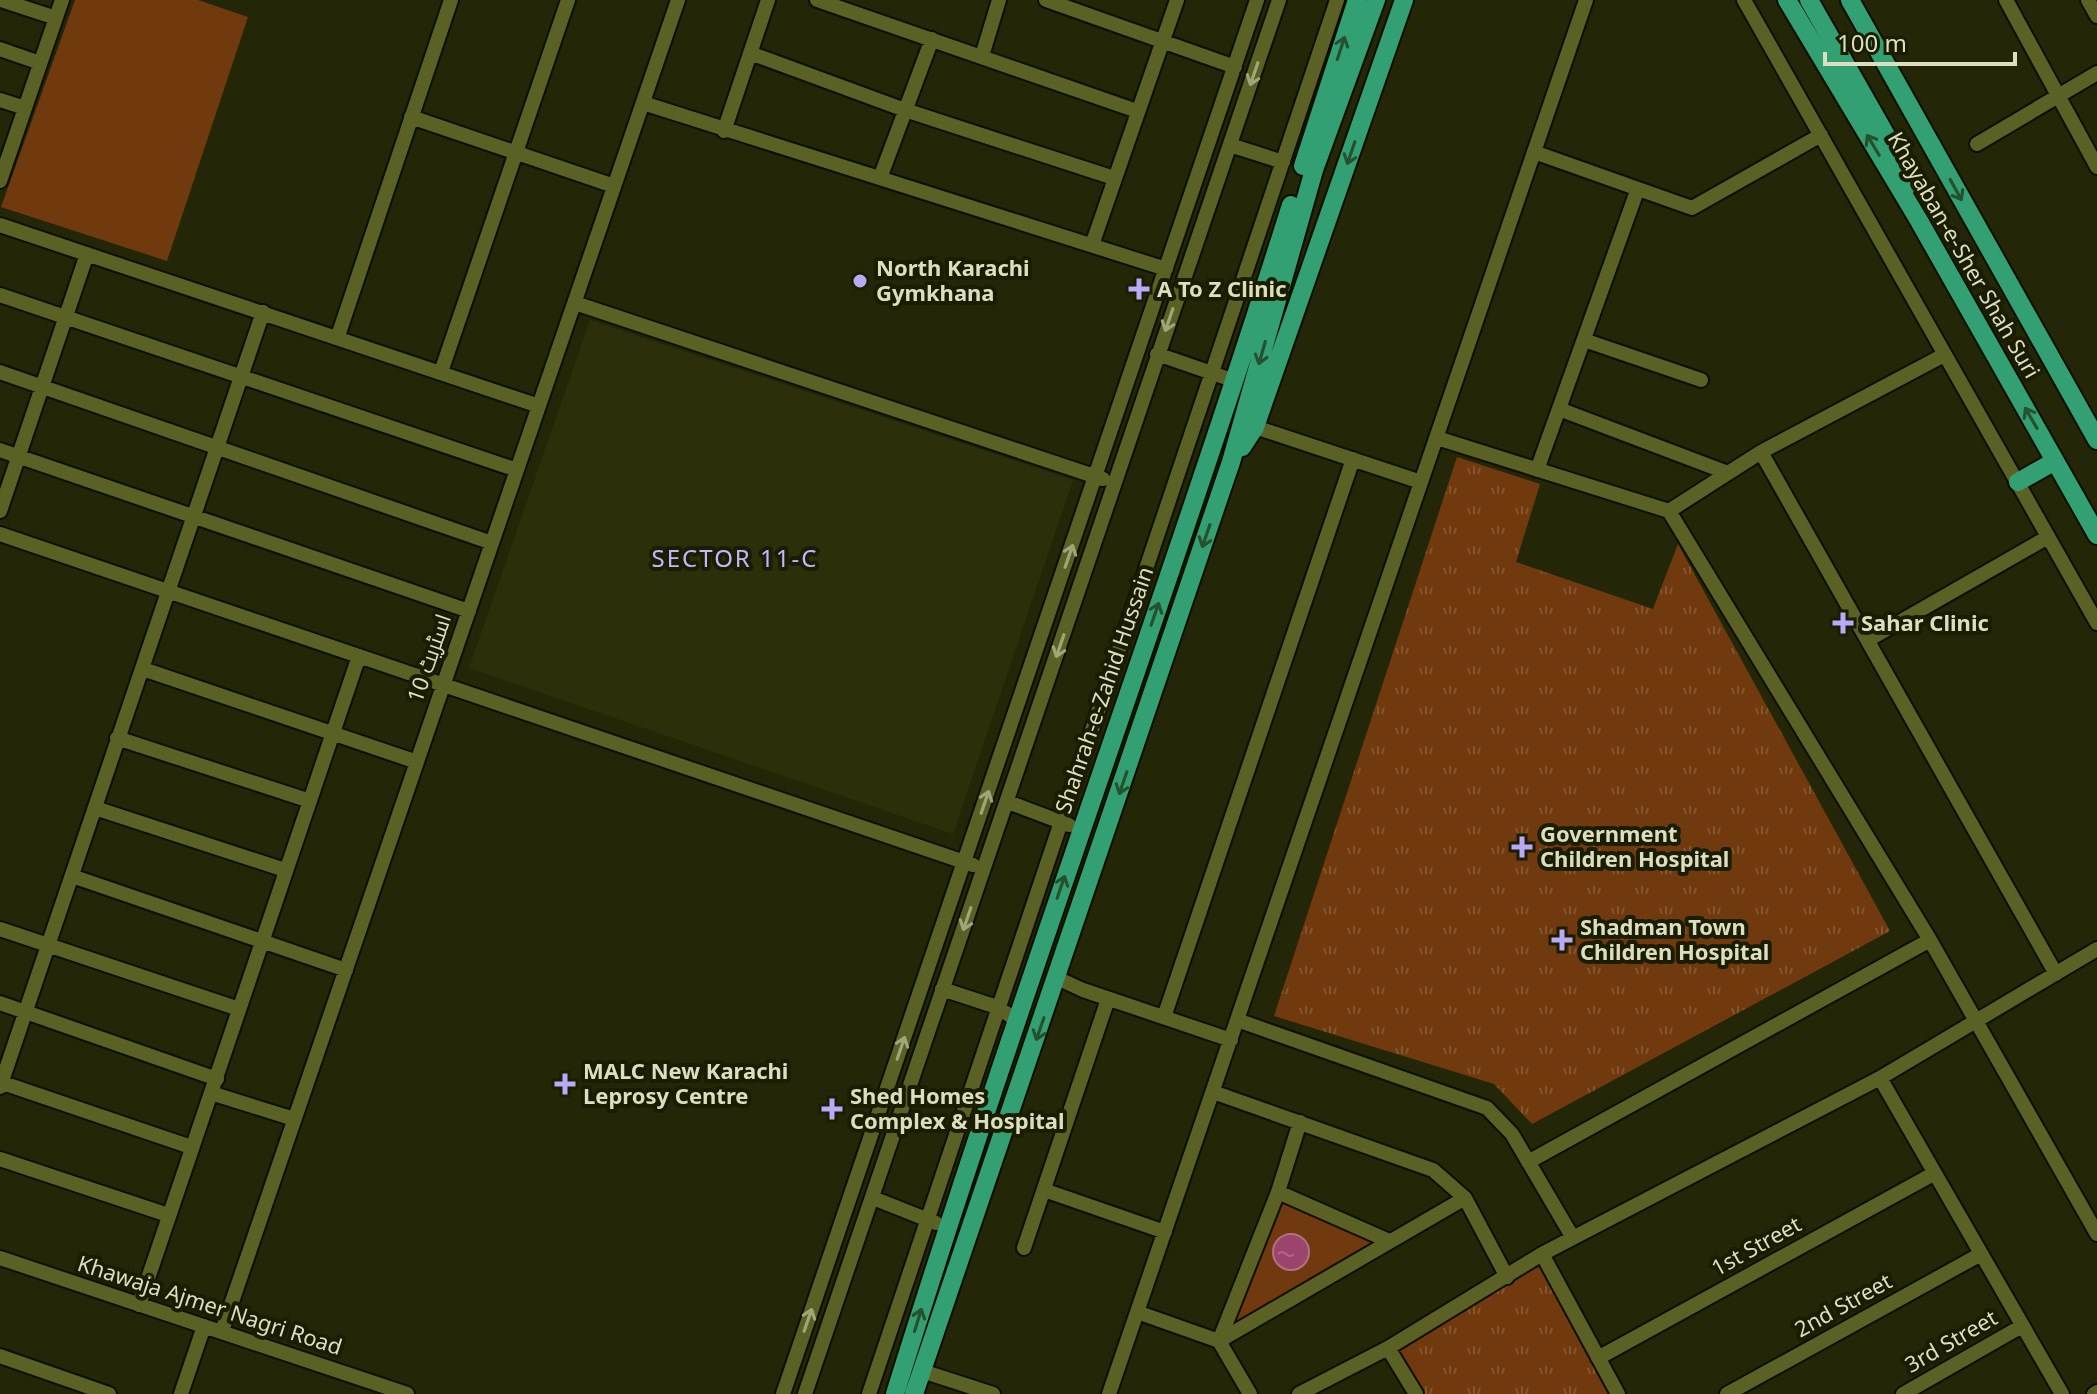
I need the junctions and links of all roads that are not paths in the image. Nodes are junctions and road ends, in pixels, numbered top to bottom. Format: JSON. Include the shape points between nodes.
{"nodes":[{"id":1,"x":1,"y":0,"type":"edge"},
{"id":2,"x":62,"y":0,"type":"edge"},
{"id":3,"x":450,"y":0,"type":"edge"},
{"id":4,"x":568,"y":0,"type":"edge"},
{"id":5,"x":678,"y":0,"type":"edge"},
{"id":6,"x":768,"y":0,"type":"edge"},
{"id":7,"x":817,"y":0,"type":"edge"},
{"id":8,"x":999,"y":0,"type":"edge"},
{"id":9,"x":1046,"y":0,"type":"edge"},
{"id":10,"x":1177,"y":0,"type":"edge"},
{"id":11,"x":1257,"y":0,"type":"edge"},
{"id":12,"x":1279,"y":0,"type":"edge"},
{"id":13,"x":1337,"y":0,"type":"edge"},
{"id":14,"x":1357,"y":0,"type":"edge"},
{"id":15,"x":1376,"y":0,"type":"edge"},
{"id":16,"x":1404,"y":0,"type":"edge"},
{"id":17,"x":1586,"y":0,"type":"edge"},
{"id":18,"x":1744,"y":0,"type":"edge"},
{"id":19,"x":1787,"y":0,"type":"edge"},
{"id":20,"x":1809,"y":0,"type":"edge"},
{"id":21,"x":1850,"y":0,"type":"edge"},
{"id":22,"x":2006,"y":0,"type":"edge"},
{"id":23,"x":2088,"y":0,"type":"edge"},
{"id":24,"x":2097,"y":16,"type":"edge"},
{"id":25,"x":56,"y":18,"type":"junction"},
{"id":26,"x":932,"y":39,"type":"junction"},
{"id":27,"x":1163,"y":41,"type":"junction"},
{"id":28,"x":0,"y":49,"type":"edge"},
{"id":29,"x":750,"y":53,"type":"junction"},
{"id":30,"x":982,"y":56,"type":"junction"},
{"id":31,"x":40,"y":63,"type":"junction"},
{"id":32,"x":1235,"y":67,"type":"junction"},
{"id":33,"x":2097,"y":73,"type":"edge"},
{"id":34,"x":2058,"y":96,"type":"junction"},
{"id":35,"x":0,"y":100,"type":"edge"},
{"id":36,"x":643,"y":103,"type":"junction"},
{"id":37,"x":25,"y":108,"type":"junction"},
{"id":38,"x":905,"y":110,"type":"junction"},
{"id":39,"x":1137,"y":111,"type":"junction"},
{"id":40,"x":411,"y":117,"type":"junction"},
{"id":41,"x":724,"y":131,"type":"junction"},
{"id":42,"x":1821,"y":135,"type":"junction"},
{"id":43,"x":1977,"y":144,"type":"dead end"},
{"id":44,"x":1230,"y":145,"type":"junction"},
{"id":45,"x":5,"y":151,"type":"edge"},
{"id":46,"x":515,"y":152,"type":"junction"},
{"id":47,"x":1534,"y":152,"type":"junction"},
{"id":48,"x":1283,"y":162,"type":"junction"},
{"id":49,"x":2097,"y":167,"type":"edge"},
{"id":50,"x":880,"y":178,"type":"junction"},
{"id":51,"x":1114,"y":178,"type":"junction"},
{"id":52,"x":0,"y":181,"type":"edge"},
{"id":53,"x":614,"y":186,"type":"junction"},
{"id":54,"x":1637,"y":191,"type":"junction"},
{"id":55,"x":1918,"y":219,"type":"junction"},
{"id":56,"x":0,"y":225,"type":"edge"},
{"id":57,"x":1092,"y":245,"type":"junction"},
{"id":58,"x":87,"y":254,"type":"junction"},
{"id":59,"x":1166,"y":269,"type":"junction"},
{"id":60,"x":0,"y":295,"type":"edge"},
{"id":61,"x":575,"y":303,"type":"junction"},
{"id":62,"x":263,"y":312,"type":"junction"},
{"id":63,"x":65,"y":318,"type":"junction"},
{"id":64,"x":338,"y":336,"type":"junction"},
{"id":65,"x":1584,"y":340,"type":"junction"},
{"id":66,"x":1157,"y":354,"type":"junction"},
{"id":67,"x":1944,"y":355,"type":"junction"},
{"id":68,"x":0,"y":372,"type":"edge"},
{"id":69,"x":441,"y":372,"type":"junction"},
{"id":70,"x":1213,"y":374,"type":"junction"},
{"id":71,"x":242,"y":377,"type":"junction"},
{"id":72,"x":1701,"y":380,"type":"dead end"},
{"id":73,"x":1235,"y":381,"type":"junction"},
{"id":74,"x":42,"y":387,"type":"junction"},
{"id":75,"x":539,"y":406,"type":"junction"},
{"id":76,"x":1559,"y":409,"type":"junction"},
{"id":77,"x":1255,"y":427,"type":"junction"},
{"id":78,"x":1437,"y":438,"type":"junction"},
{"id":79,"x":2097,"y":440,"type":"edge"},
{"id":80,"x":219,"y":449,"type":"junction"},
{"id":81,"x":0,"y":450,"type":"edge"},
{"id":82,"x":1761,"y":452,"type":"junction"},
{"id":83,"x":18,"y":456,"type":"junction"},
{"id":84,"x":1353,"y":459,"type":"junction"},
{"id":85,"x":2055,"y":461,"type":"junction"},
{"id":86,"x":1231,"y":462,"type":"junction"},
{"id":87,"x":517,"y":470,"type":"junction"},
{"id":88,"x":1537,"y":470,"type":"junction"},
{"id":89,"x":1728,"y":473,"type":"junction"},
{"id":90,"x":1096,"y":477,"type":"junction"},
{"id":91,"x":1421,"y":482,"type":"junction"},
{"id":92,"x":2018,"y":482,"type":"junction"},
{"id":93,"x":1115,"y":483,"type":"junction"},
{"id":94,"x":0,"y":511,"type":"edge"},
{"id":95,"x":1669,"y":511,"type":"junction"},
{"id":96,"x":194,"y":517,"type":"junction"},
{"id":97,"x":0,"y":534,"type":"edge"},
{"id":98,"x":2097,"y":535,"type":"edge"},
{"id":99,"x":2048,"y":537,"type":"junction"},
{"id":100,"x":492,"y":543,"type":"junction"},
{"id":101,"x":170,"y":592,"type":"junction"},
{"id":102,"x":469,"y":611,"type":"junction"},
{"id":103,"x":2097,"y":623,"type":"edge"},
{"id":104,"x":1868,"y":640,"type":"junction"},
{"id":105,"x":359,"y":656,"type":"junction"},
{"id":106,"x":143,"y":669,"type":"junction"},
{"id":107,"x":443,"y":685,"type":"junction"},
{"id":108,"x":332,"y":732,"type":"junction"},
{"id":109,"x":117,"y":738,"type":"junction"},
{"id":110,"x":417,"y":762,"type":"junction"},
{"id":111,"x":310,"y":801,"type":"junction"},
{"id":112,"x":1008,"y":802,"type":"junction"},
{"id":113,"x":95,"y":808,"type":"junction"},
{"id":114,"x":1061,"y":822,"type":"junction"},
{"id":115,"x":1081,"y":829,"type":"junction"},
{"id":116,"x":964,"y":862,"type":"junction"},
{"id":117,"x":985,"y":869,"type":"junction"},
{"id":118,"x":285,"y":870,"type":"junction"},
{"id":119,"x":72,"y":876,"type":"junction"},
{"id":120,"x":0,"y":929,"type":"edge"},
{"id":121,"x":261,"y":940,"type":"junction"},
{"id":122,"x":1930,"y":940,"type":"junction"},
{"id":123,"x":49,"y":945,"type":"junction"},
{"id":124,"x":2097,"y":949,"type":"edge"},
{"id":125,"x":346,"y":970,"type":"junction"},
{"id":126,"x":2056,"y":974,"type":"junction"},
{"id":127,"x":1057,"y":978,"type":"junction"},
{"id":128,"x":942,"y":989,"type":"junction"},
{"id":129,"x":1025,"y":989,"type":"junction"},
{"id":130,"x":1108,"y":999,"type":"junction"},
{"id":131,"x":1050,"y":1000,"type":"junction"},
{"id":132,"x":0,"y":1003,"type":"edge"},
{"id":133,"x":997,"y":1007,"type":"junction"},
{"id":134,"x":239,"y":1009,"type":"junction"},
{"id":135,"x":27,"y":1012,"type":"junction"},
{"id":136,"x":1164,"y":1017,"type":"junction"},
{"id":137,"x":1015,"y":1019,"type":"junction"},
{"id":138,"x":1237,"y":1020,"type":"junction"},
{"id":139,"x":1978,"y":1020,"type":"junction"},
{"id":140,"x":1231,"y":1040,"type":"junction"},
{"id":141,"x":1880,"y":1078,"type":"junction"},
{"id":142,"x":1,"y":1084,"type":"edge"},
{"id":143,"x":214,"y":1086,"type":"junction"},
{"id":144,"x":1213,"y":1092,"type":"junction"},
{"id":145,"x":294,"y":1119,"type":"junction"},
{"id":146,"x":1300,"y":1122,"type":"junction"},
{"id":147,"x":191,"y":1147,"type":"junction"},
{"id":148,"x":0,"y":1159,"type":"edge"},
{"id":149,"x":1528,"y":1162,"type":"junction"},
{"id":150,"x":1935,"y":1173,"type":"junction"},
{"id":151,"x":1044,"y":1190,"type":"junction"},
{"id":152,"x":1278,"y":1192,"type":"junction"},
{"id":153,"x":873,"y":1198,"type":"junction"},
{"id":154,"x":1465,"y":1198,"type":"junction"},
{"id":155,"x":168,"y":1215,"type":"junction"},
{"id":156,"x":938,"y":1224,"type":"junction"},
{"id":157,"x":1165,"y":1232,"type":"junction"},
{"id":158,"x":2097,"y":1234,"type":"edge"},
{"id":159,"x":1573,"y":1238,"type":"junction"},
{"id":160,"x":1389,"y":1241,"type":"junction"},
{"id":161,"x":1024,"y":1248,"type":"dead end"},
{"id":162,"x":1542,"y":1254,"type":"junction"},
{"id":163,"x":1981,"y":1254,"type":"junction"},
{"id":164,"x":0,"y":1258,"type":"edge"},
{"id":165,"x":1507,"y":1277,"type":"junction"},
{"id":166,"x":139,"y":1305,"type":"junction"},
{"id":167,"x":1137,"y":1312,"type":"junction"},
{"id":168,"x":204,"y":1326,"type":"junction"},
{"id":169,"x":2022,"y":1326,"type":"junction"},
{"id":170,"x":222,"y":1331,"type":"junction"},
{"id":171,"x":1219,"y":1341,"type":"junction"},
{"id":172,"x":1388,"y":1348,"type":"junction"},
{"id":173,"x":0,"y":1356,"type":"edge"},
{"id":174,"x":1598,"y":1358,"type":"junction"},
{"id":175,"x":922,"y":1371,"type":"junction"},
{"id":176,"x":84,"y":1390,"type":"edge"},
{"id":177,"x":109,"y":1394,"type":"edge"},
{"id":178,"x":181,"y":1394,"type":"edge"},
{"id":179,"x":407,"y":1394,"type":"edge"},
{"id":180,"x":783,"y":1394,"type":"edge"},
{"id":181,"x":805,"y":1394,"type":"edge"},
{"id":182,"x":869,"y":1394,"type":"edge"},
{"id":183,"x":895,"y":1394,"type":"edge"},
{"id":184,"x":914,"y":1394,"type":"edge"},
{"id":185,"x":993,"y":1394,"type":"edge"},
{"id":186,"x":1109,"y":1394,"type":"edge"},
{"id":187,"x":1250,"y":1394,"type":"edge"},
{"id":188,"x":1299,"y":1394,"type":"edge"},
{"id":189,"x":1416,"y":1394,"type":"edge"},
{"id":190,"x":1618,"y":1394,"type":"edge"},
{"id":191,"x":1727,"y":1394,"type":"edge"},
{"id":192,"x":1903,"y":1394,"type":"edge"},
{"id":193,"x":2062,"y":1394,"type":"edge"}],
"edges":[{"from":1,"to":25,"type":"street"},
{"from":2,"to":25,"type":"street"},
{"from":3,"to":40,"type":"street"},
{"from":4,"to":46,"type":"street"},
{"from":5,"to":36,"type":"street","name":"اسٹریٹ 10"},
{"from":6,"to":29,"type":"street"},
{"from":7,"to":26,"type":"street"},
{"from":8,"to":30,"type":"street"},
{"from":9,"to":27,"type":"street"},
{"from":10,"to":27,"type":"street"},
{"from":11,"to":32,"type":"street"},
{"from":12,"to":44,"type":"street","one_way":true},
{"from":13,"to":48,"type":"street"},
{"from":73,"to":14,"type":"main road","name":"Shahrah-e-Zahid Hussain","one_way":true},
{"from":15,"to":86,"type":"main road","one_way":true,"via":[[1314,170]]},
{"from":16,"to":77,"type":"main road","one_way":true},
{"from":17,"to":47,"type":"street"},
{"from":18,"to":42,"type":"street"},
{"from":55,"to":19,"type":"main road","name":"Khayaban-e-Sher Shah Suri","one_way":true},
{"from":20,"to":55,"type":"main road","via":[[1891,144]]},
{"from":21,"to":79,"type":"main road","name":"Khayaban-e-Sher Shah Suri","one_way":true},
{"from":22,"to":34,"type":"street"},
{"from":23,"to":24,"type":"street"},
{"from":25,"to":31,"type":"street"},
{"from":26,"to":30,"type":"street"},
{"from":26,"to":38,"type":"street"},
{"from":27,"to":32,"type":"street"},
{"from":27,"to":39,"type":"street"},
{"from":28,"to":31,"type":"street"},
{"from":29,"to":38,"type":"street"},
{"from":29,"to":41,"type":"street"},
{"from":30,"to":39,"type":"street"},
{"from":31,"to":37,"type":"street"},
{"from":32,"to":59,"type":"street"},
{"from":33,"to":34,"type":"street"},
{"from":34,"to":43,"type":"street"},
{"from":34,"to":49,"type":"street"},
{"from":35,"to":37,"type":"street"},
{"from":36,"to":41,"type":"street"},
{"from":36,"to":53,"type":"street","name":"اسٹریٹ 10"},
{"from":37,"to":45,"type":"street"},
{"from":38,"to":50,"type":"street"},
{"from":38,"to":51,"type":"street"},
{"from":39,"to":51,"type":"street"},
{"from":40,"to":46,"type":"street"},
{"from":40,"to":64,"type":"street"},
{"from":41,"to":50,"type":"street"},
{"from":42,"to":54,"type":"street","via":[[1692,208]]},
{"from":42,"to":67,"type":"street"},
{"from":44,"to":48,"type":"street"},
{"from":44,"to":66,"type":"street","one_way":true},
{"from":45,"to":52,"type":"street"},
{"from":46,"to":53,"type":"street"},
{"from":46,"to":69,"type":"street"},
{"from":47,"to":54,"type":"street"},
{"from":47,"to":78,"type":"street"},
{"from":48,"to":70,"type":"street"},
{"from":50,"to":57,"type":"street"},
{"from":51,"to":57,"type":"street"},
{"from":53,"to":61,"type":"street","name":"اسٹریٹ 10"},
{"from":54,"to":65,"type":"street"},
{"from":85,"to":55,"type":"main road","name":"Khayaban-e-Sher Shah Suri","one_way":true},
{"from":56,"to":58,"type":"street"},
{"from":57,"to":59,"type":"street"},
{"from":58,"to":62,"type":"street"},
{"from":58,"to":63,"type":"street"},
{"from":59,"to":90,"type":"street"},
{"from":60,"to":63,"type":"street"},
{"from":61,"to":75,"type":"street","name":"اسٹریٹ 10"},
{"from":61,"to":90,"type":"street"},
{"from":62,"to":64,"type":"street"},
{"from":62,"to":71,"type":"street"},
{"from":63,"to":71,"type":"street"},
{"from":63,"to":74,"type":"street"},
{"from":64,"to":69,"type":"street"},
{"from":65,"to":72,"type":"street"},
{"from":65,"to":76,"type":"street"},
{"from":66,"to":70,"type":"street"},
{"from":66,"to":93,"type":"street"},
{"from":67,"to":82,"type":"street"},
{"from":67,"to":92,"type":"street"},
{"from":68,"to":74,"type":"street"},
{"from":69,"to":75,"type":"street"},
{"from":70,"to":73,"type":"street"},
{"from":70,"to":114,"type":"street"},
{"from":71,"to":80,"type":"street"},
{"from":71,"to":87,"type":"street"},
{"from":115,"to":73,"type":"main road","name":"Shahrah-e-Zahid Hussain","one_way":true},
{"from":74,"to":80,"type":"street"},
{"from":74,"to":83,"type":"street"},
{"from":75,"to":87,"type":"street","name":"اسٹریٹ 10"},
{"from":76,"to":88,"type":"street"},
{"from":76,"to":89,"type":"street"},
{"from":77,"to":84,"type":"street"},
{"from":77,"to":86,"type":"main road"},
{"from":78,"to":88,"type":"street"},
{"from":78,"to":91,"type":"street"},
{"from":80,"to":96,"type":"street"},
{"from":80,"to":100,"type":"street"},
{"from":81,"to":83,"type":"street"},
{"from":82,"to":89,"type":"street"},
{"from":82,"to":104,"type":"street"},
{"from":83,"to":94,"type":"street"},
{"from":83,"to":96,"type":"street"},
{"from":84,"to":91,"type":"street"},
{"from":84,"to":136,"type":"street"},
{"from":85,"to":92,"type":"main road"},
{"from":85,"to":98,"type":"main road","name":"Khayaban-e-Sher Shah Suri"},
{"from":86,"to":127,"type":"main road","one_way":true},
{"from":87,"to":100,"type":"street","name":"اسٹریٹ 10"},
{"from":88,"to":95,"type":"street"},
{"from":89,"to":95,"type":"street"},
{"from":90,"to":93,"type":"street"},
{"from":116,"to":90,"type":"street","one_way":true},
{"from":91,"to":138,"type":"street"},
{"from":92,"to":99,"type":"street"},
{"from":93,"to":112,"type":"street","one_way":true},
{"from":95,"to":122,"type":"street"},
{"from":96,"to":101,"type":"street"},
{"from":96,"to":102,"type":"street"},
{"from":97,"to":101,"type":"street"},
{"from":99,"to":103,"type":"street"},
{"from":99,"to":104,"type":"street"},
{"from":100,"to":102,"type":"street","name":"اسٹریٹ 10"},
{"from":101,"to":105,"type":"street"},
{"from":101,"to":106,"type":"street"},
{"from":102,"to":107,"type":"street","name":"اسٹریٹ 10"},
{"from":104,"to":126,"type":"street"},
{"from":105,"to":107,"type":"street"},
{"from":105,"to":108,"type":"street"},
{"from":106,"to":108,"type":"street"},
{"from":106,"to":109,"type":"street"},
{"from":107,"to":110,"type":"street","name":"اسٹریٹ 10"},
{"from":107,"to":116,"type":"street"},
{"from":108,"to":110,"type":"street"},
{"from":108,"to":111,"type":"street"},
{"from":109,"to":111,"type":"street"},
{"from":109,"to":113,"type":"street"},
{"from":110,"to":125,"type":"street","name":"اسٹریٹ 10"},
{"from":111,"to":118,"type":"street"},
{"from":112,"to":114,"type":"street"},
{"from":112,"to":117,"type":"street"},
{"from":113,"to":118,"type":"street"},
{"from":113,"to":119,"type":"street"},
{"from":114,"to":115,"type":"street"},
{"from":114,"to":133,"type":"street"},
{"from":129,"to":115,"type":"main road","name":"Shahrah-e-Zahid Hussain","one_way":true},
{"from":116,"to":117,"type":"street"},
{"from":180,"to":116,"type":"street","one_way":true},
{"from":117,"to":128,"type":"street","one_way":true},
{"from":118,"to":121,"type":"street"},
{"from":119,"to":121,"type":"street"},
{"from":119,"to":123,"type":"street"},
{"from":120,"to":123,"type":"street"},
{"from":121,"to":125,"type":"street"},
{"from":121,"to":134,"type":"street"},
{"from":122,"to":139,"type":"street"},
{"from":122,"to":149,"type":"street"},
{"from":123,"to":134,"type":"street"},
{"from":123,"to":135,"type":"street"},
{"from":124,"to":126,"type":"street"},
{"from":125,"to":145,"type":"street","name":"اسٹریٹ 10"},
{"from":126,"to":139,"type":"street"},
{"from":127,"to":130,"type":"street"},
{"from":127,"to":131,"type":"main road"},
{"from":128,"to":133,"type":"street"},
{"from":128,"to":153,"type":"street"},
{"from":129,"to":131,"type":"main road"},
{"from":129,"to":137,"type":"main road","name":"Shahrah-e-Zahid Hussain"},
{"from":130,"to":136,"type":"street"},
{"from":130,"to":151,"type":"street"},
{"from":131,"to":175,"type":"main road","one_way":true},
{"from":132,"to":135,"type":"street"},
{"from":133,"to":137,"type":"street"},
{"from":133,"to":156,"type":"street"},
{"from":134,"to":143,"type":"street"},
{"from":135,"to":142,"type":"street"},
{"from":135,"to":143,"type":"street"},
{"from":136,"to":140,"type":"street"},
{"from":137,"to":156,"type":"main road","name":"Shahrah-e-Zahid Hussain"},
{"from":138,"to":140,"type":"street"},
{"from":138,"to":149,"type":"street","via":[[1487,1108],[1512,1134]]},
{"from":139,"to":141,"type":"street"},
{"from":139,"to":158,"type":"street"},
{"from":140,"to":144,"type":"street"},
{"from":141,"to":150,"type":"street"},
{"from":141,"to":159,"type":"street"},
{"from":142,"to":147,"type":"street"},
{"from":143,"to":145,"type":"street"},
{"from":143,"to":147,"type":"street"},
{"from":144,"to":146,"type":"street"},
{"from":144,"to":157,"type":"street"},
{"from":145,"to":170,"type":"street","name":"اسٹریٹ 10"},
{"from":146,"to":152,"type":"street"},
{"from":146,"to":154,"type":"street","via":[[1433,1170]]},
{"from":147,"to":155,"type":"street"},
{"from":148,"to":155,"type":"street"},
{"from":149,"to":159,"type":"street"},
{"from":150,"to":163,"type":"street"},
{"from":150,"to":174,"type":"street","name":"1st Street"},
{"from":151,"to":157,"type":"street"},
{"from":151,"to":161,"type":"street"},
{"from":152,"to":160,"type":"street"},
{"from":152,"to":171,"type":"street"},
{"from":153,"to":156,"type":"street"},
{"from":153,"to":181,"type":"street"},
{"from":154,"to":160,"type":"street"},
{"from":154,"to":165,"type":"street"},
{"from":155,"to":166,"type":"street"},
{"from":156,"to":182,"type":"street"},
{"from":183,"to":156,"type":"main road","name":"Shahrah-e-Zahid Hussain","one_way":true},
{"from":157,"to":167,"type":"street"},
{"from":159,"to":162,"type":"street"},
{"from":160,"to":171,"type":"street"},
{"from":162,"to":165,"type":"street"},
{"from":162,"to":174,"type":"street"},
{"from":163,"to":169,"type":"street"},
{"from":163,"to":191,"type":"street","name":"2nd Street"},
{"from":164,"to":166,"type":"street","name":"Khawaja Ajmer Nagri Road"},
{"from":165,"to":172,"type":"street"},
{"from":166,"to":168,"type":"street","name":"Khawaja Ajmer Nagri Road"},
{"from":167,"to":171,"type":"street"},
{"from":167,"to":186,"type":"street"},
{"from":168,"to":170,"type":"street","name":"Khawaja Ajmer Nagri Road"},
{"from":168,"to":178,"type":"street"},
{"from":169,"to":192,"type":"street","name":"3rd Street"},
{"from":169,"to":193,"type":"street"},
{"from":170,"to":179,"type":"street","name":"Khawaja Ajmer Nagri Road"},
{"from":171,"to":187,"type":"street"},
{"from":172,"to":188,"type":"street"},
{"from":172,"to":189,"type":"street"},
{"from":173,"to":176,"type":"street"},
{"from":174,"to":190,"type":"street"},
{"from":175,"to":184,"type":"main road"},
{"from":175,"to":185,"type":"street"},
{"from":176,"to":177,"type":"street"}]}
